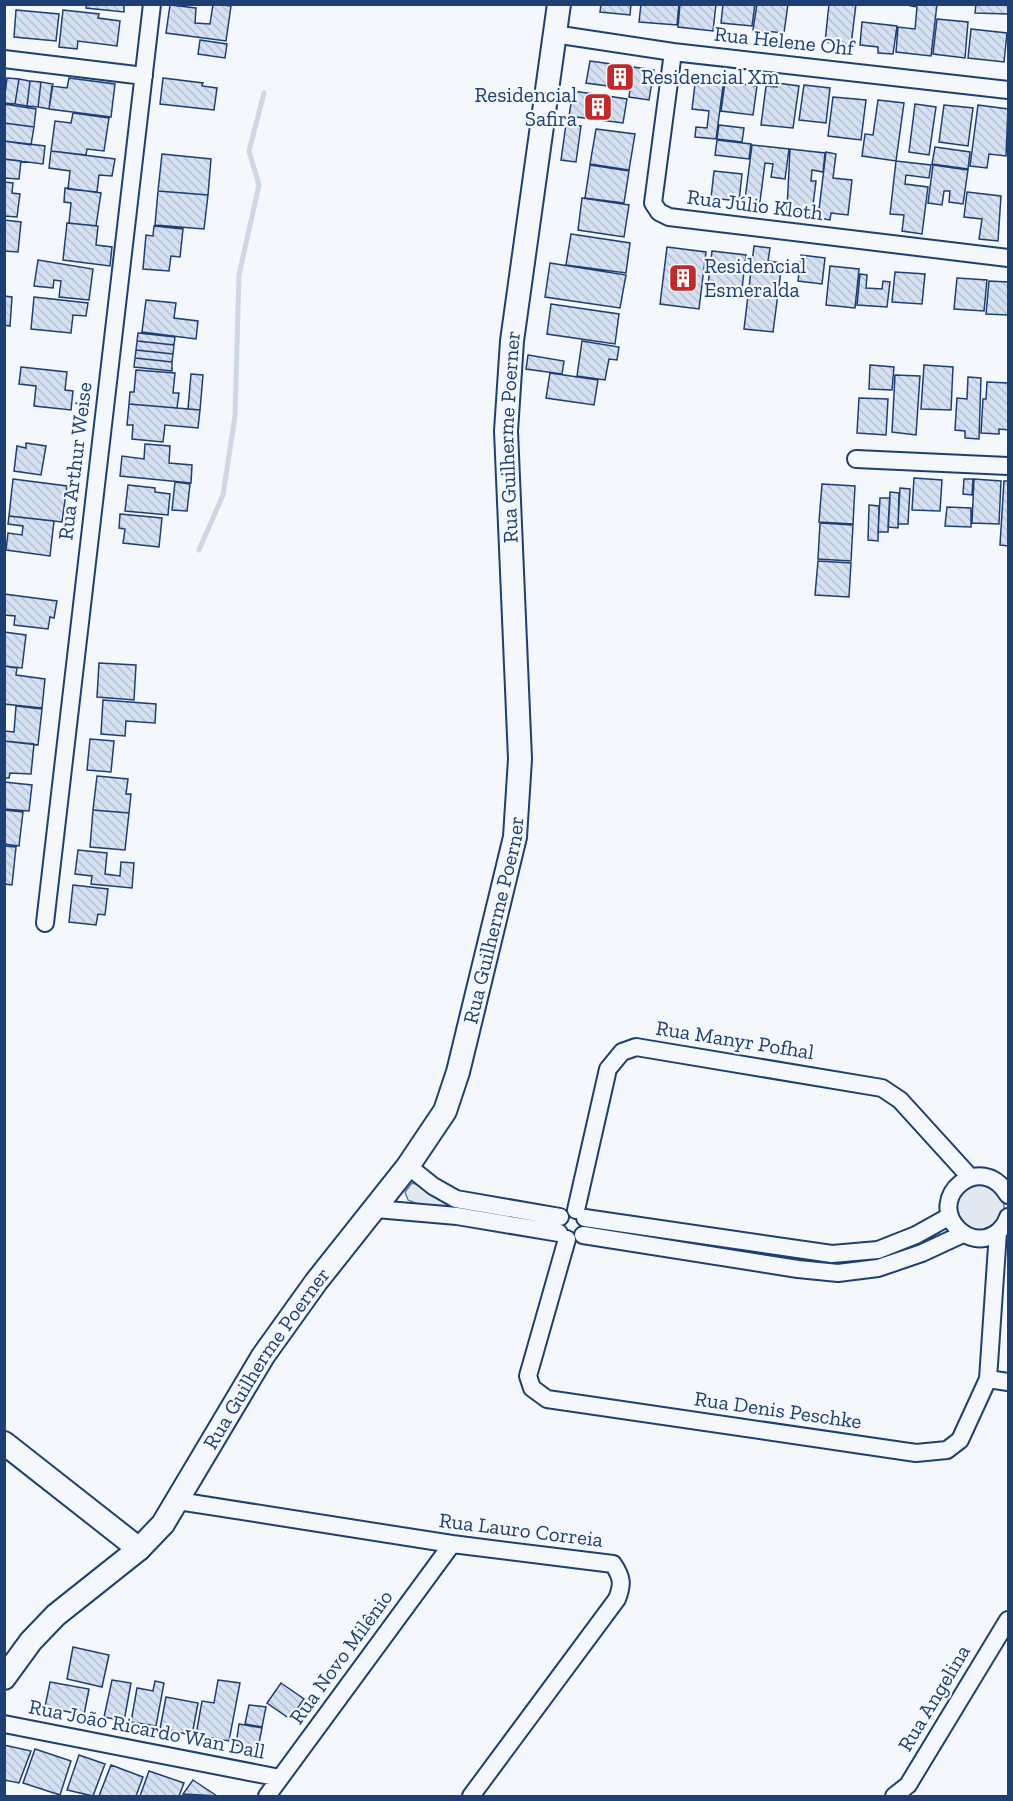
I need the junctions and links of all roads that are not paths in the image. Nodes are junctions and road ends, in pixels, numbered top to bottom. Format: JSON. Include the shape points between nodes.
{"nodes":[{"id":1,"x":152,"y":4,"type":"edge"},
{"id":2,"x":559,"y":4,"type":"edge"},
{"id":3,"x":554,"y":34,"type":"junction"},
{"id":4,"x":673,"y":52,"type":"junction"},
{"id":5,"x":4,"y":59,"type":"edge"},
{"id":6,"x":144,"y":76,"type":"junction"},
{"id":7,"x":1008,"y":90,"type":"edge"},
{"id":8,"x":1008,"y":258,"type":"edge"},
{"id":9,"x":856,"y":459,"type":"dead end"},
{"id":10,"x":1008,"y":466,"type":"edge"},
{"id":11,"x":45,"y":923,"type":"dead end"},
{"id":12,"x":408,"y":1166,"type":"junction"},
{"id":13,"x":970,"y":1178,"type":"junction"},
{"id":14,"x":1008,"y":1196,"type":"edge"},
{"id":15,"x":376,"y":1209,"type":"junction"},
{"id":16,"x":950,"y":1216,"type":"junction"},
{"id":17,"x":1008,"y":1217,"type":"edge"},
{"id":18,"x":572,"y":1225,"type":"junction"},
{"id":19,"x":998,"y":1232,"type":"junction"},
{"id":20,"x":963,"y":1234,"type":"junction"},
{"id":21,"x":988,"y":1379,"type":"junction"},
{"id":22,"x":1008,"y":1382,"type":"edge"},
{"id":23,"x":4,"y":1443,"type":"edge"},
{"id":24,"x":178,"y":1501,"type":"junction"},
{"id":25,"x":452,"y":1544,"type":"junction"},
{"id":26,"x":139,"y":1549,"type":"junction"},
{"id":27,"x":1008,"y":1620,"type":"edge"},
{"id":28,"x":4,"y":1678,"type":"edge"},
{"id":29,"x":4,"y":1724,"type":"edge"},
{"id":30,"x":280,"y":1778,"type":"junction"},
{"id":31,"x":267,"y":1797,"type":"edge"},
{"id":32,"x":471,"y":1797,"type":"edge"},
{"id":33,"x":894,"y":1797,"type":"edge"}],
"edges":[{"from":1,"to":6,"type":"street","name":"Rua Arthur Weise"},
{"from":2,"to":3,"type":"street","name":"Rua Guilherme Poerner"},
{"from":3,"to":4,"type":"street","name":"Rua Helene Ohf"},
{"from":3,"to":12,"type":"street","name":"Rua Guilherme Poerner","via":[[512,341],[506,431],[520,759],[515,837],[455,1082],[445,1111]]},
{"from":4,"to":7,"type":"street","name":"Rua Helene Ohf"},
{"from":4,"to":8,"type":"street","name":"Rua Júlio Kloth","via":[[653,202],[659,212],[669,217]]},
{"from":5,"to":6,"type":"street"},
{"from":6,"to":11,"type":"street","name":"Rua Arthur Weise"},
{"from":9,"to":10,"type":"street"},
{"from":12,"to":15,"type":"street","name":"Rua Guilherme Poerner"},
{"from":12,"to":18,"type":"street","via":[[456,1199]]},
{"from":13,"to":14,"type":"street","via":[[993,1179]]},
{"from":13,"to":16,"type":"street","via":[[959,1183],[952,1193],[948,1204]]},
{"from":13,"to":18,"type":"street","name":"Rua Manyr Pofhal","via":[[900,1100],[882,1088],[636,1047],[622,1052],[608,1069]]},
{"from":15,"to":18,"type":"street"},
{"from":15,"to":24,"type":"street","name":"Rua Guilherme Poerner","via":[[316,1282],[263,1356]]},
{"from":16,"to":18,"type":"street","via":[[878,1250],[832,1254]]},
{"from":16,"to":20,"type":"street"},
{"from":17,"to":19,"type":"street"},
{"from":18,"to":20,"type":"street","via":[[798,1269],[838,1273],[878,1268]]},
{"from":18,"to":21,"type":"street","name":"Rua Denis Peschke","via":[[528,1376],[532,1388],[547,1399],[916,1453],[946,1450],[960,1440]]},
{"from":19,"to":20,"type":"street","via":[[986,1238]]},
{"from":19,"to":21,"type":"street","name":"Rua Denis Peschke"},
{"from":21,"to":22,"type":"street"},
{"from":23,"to":26,"type":"street"},
{"from":24,"to":25,"type":"street","name":"Rua Lauro Correia"},
{"from":24,"to":26,"type":"street","name":"Rua Guilherme Poerner"},
{"from":25,"to":30,"type":"street","name":"Rua Novo Milênio"},
{"from":25,"to":32,"type":"street","name":"Rua Lauro Correia","via":[[613,1564],[621,1574],[622,1586]]},
{"from":26,"to":28,"type":"street","name":"Rua Guilherme Poerner","via":[[56,1615]]},
{"from":27,"to":33,"type":"street","name":"Rua Angelina","via":[[908,1785]]},
{"from":29,"to":30,"type":"street","name":"Rua João Ricardo Wan Dall"},
{"from":30,"to":31,"type":"street","name":"Rua Novo Milênio"}]}
